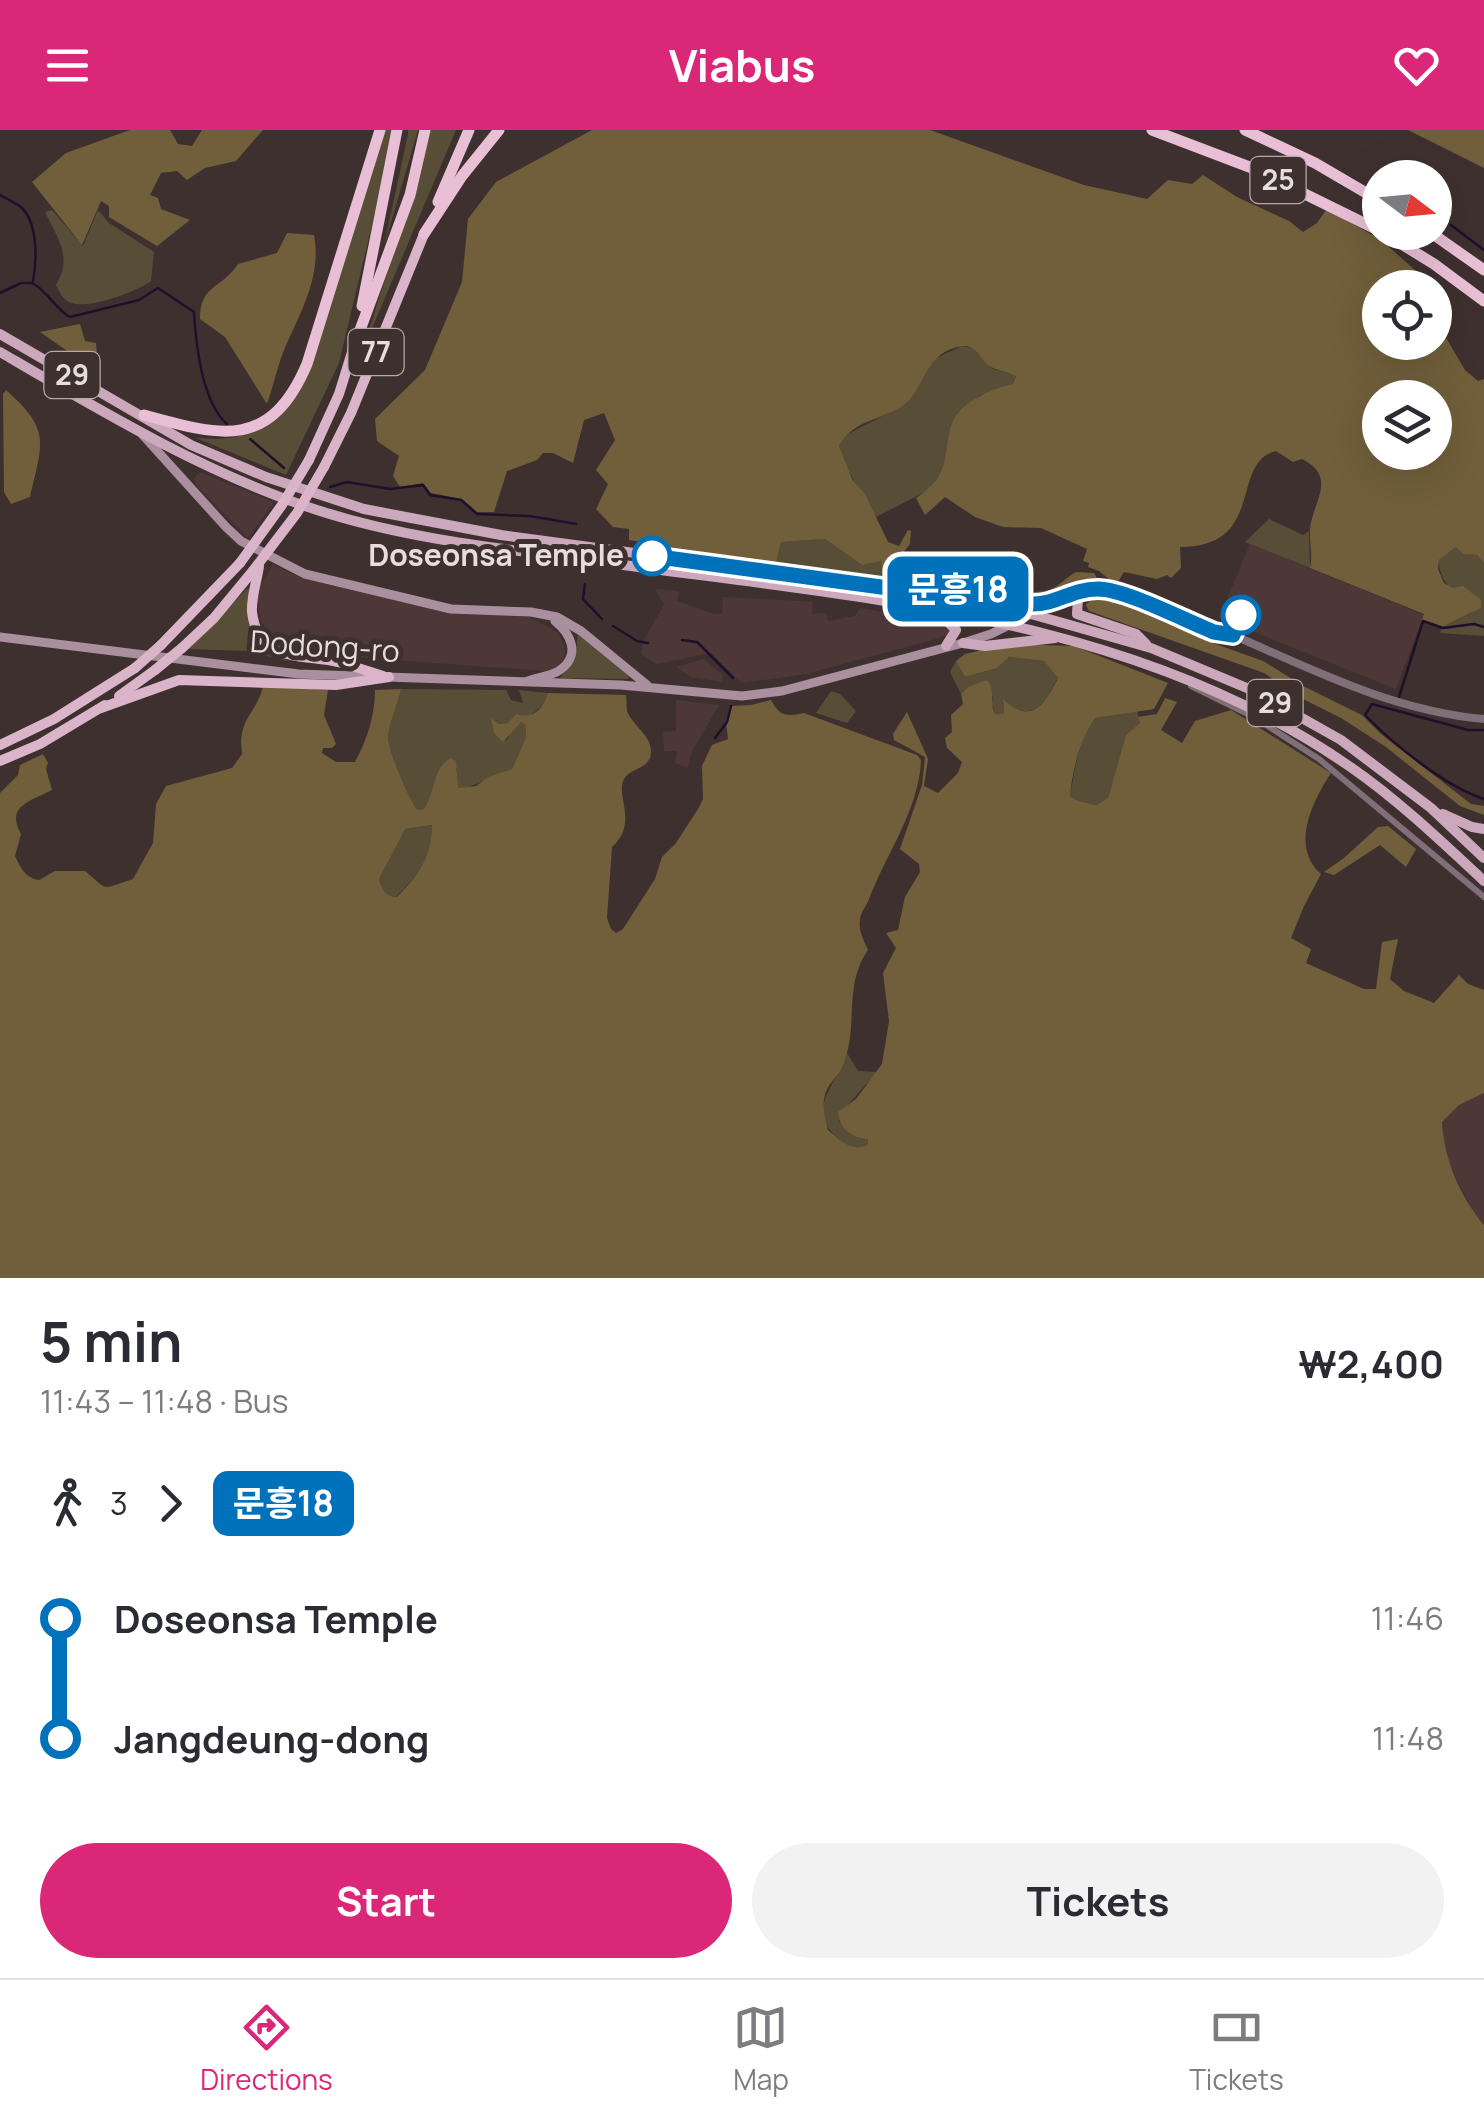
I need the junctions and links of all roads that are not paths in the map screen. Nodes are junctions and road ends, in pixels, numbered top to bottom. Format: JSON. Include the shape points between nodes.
{"nodes":[{"id":1,"x":380,"y":130,"type":"edge"},
{"id":2,"x":397,"y":130,"type":"edge"},
{"id":3,"x":424,"y":130,"type":"edge"},
{"id":4,"x":468,"y":130,"type":"edge"},
{"id":5,"x":499,"y":130,"type":"edge"},
{"id":6,"x":1152,"y":130,"type":"edge"},
{"id":7,"x":1246,"y":130,"type":"edge"},
{"id":8,"x":1362,"y":190,"type":"edge"},
{"id":9,"x":1362,"y":223,"type":"edge"},
{"id":10,"x":424,"y":234,"type":"junction"},
{"id":11,"x":1452,"y":247,"type":"edge"},
{"id":12,"x":1411,"y":250,"type":"edge"},
{"id":13,"x":1484,"y":270,"type":"edge"},
{"id":14,"x":1484,"y":301,"type":"edge"},
{"id":15,"x":0,"y":334,"type":"edge"},
{"id":16,"x":353,"y":349,"type":"junction"},
{"id":17,"x":0,"y":352,"type":"edge"},
{"id":18,"x":144,"y":415,"type":"junction"},
{"id":19,"x":133,"y":425,"type":"junction"},
{"id":20,"x":256,"y":571,"type":"junction"},
{"id":21,"x":1091,"y":590,"type":"junction"},
{"id":22,"x":918,"y":592,"type":"junction"},
{"id":23,"x":1052,"y":602,"type":"junction"},
{"id":24,"x":933,"y":608,"type":"junction"},
{"id":25,"x":545,"y":613,"type":"junction"},
{"id":26,"x":1030,"y":614,"type":"junction"},
{"id":27,"x":1013,"y":624,"type":"junction"},
{"id":28,"x":0,"y":637,"type":"edge"},
{"id":29,"x":1061,"y":637,"type":"junction"},
{"id":30,"x":963,"y":642,"type":"junction"},
{"id":31,"x":946,"y":646,"type":"junction"},
{"id":32,"x":1150,"y":648,"type":"junction"},
{"id":33,"x":389,"y":678,"type":"junction"},
{"id":34,"x":1182,"y":679,"type":"junction"},
{"id":35,"x":523,"y":683,"type":"junction"},
{"id":36,"x":649,"y":687,"type":"junction"},
{"id":37,"x":101,"y":708,"type":"junction"},
{"id":38,"x":1484,"y":719,"type":"edge"},
{"id":39,"x":0,"y":745,"type":"edge"},
{"id":40,"x":0,"y":761,"type":"edge"},
{"id":41,"x":1431,"y":808,"type":"junction"},
{"id":42,"x":1484,"y":829,"type":"edge"},
{"id":43,"x":1484,"y":861,"type":"edge"},
{"id":44,"x":1480,"y":877,"type":"edge"},
{"id":45,"x":1484,"y":897,"type":"edge"}],
"edges":[{"from":1,"to":18,"type":"highway","via":[[307,364],[290,398],[260,424],[224,433]]},
{"from":2,"to":16,"type":"highway"},
{"from":3,"to":16,"type":"highway","via":[[410,195]]},
{"from":4,"to":10,"type":"highway"},
{"from":5,"to":10,"type":"highway"},
{"from":6,"to":9,"type":"highway","number":"25","via":[[1252,168]]},
{"from":7,"to":8,"type":"highway","number":"25"},
{"from":10,"to":20,"type":"highway","number":"77","bridge":true,"via":[[324,468]]},
{"from":11,"to":13,"type":"highway"},
{"from":12,"to":14,"type":"highway","number":"25"},
{"from":15,"to":18,"type":"main road","number":"29"},
{"from":16,"to":39,"type":"highway","number":"77","bridge":true,"via":[[309,460],[240,562],[135,668]]},
{"from":17,"to":19,"type":"main road","number":"29"},
{"from":18,"to":22,"type":"main road","number":"29","via":[[238,466],[395,517]]},
{"from":19,"to":24,"type":"main road","number":"29","via":[[247,484],[404,532]]},
{"from":19,"to":25,"type":"main road","via":[[226,527],[292,569],[451,609]]},
{"from":20,"to":33,"type":"highway","via":[[255,626],[274,650]]},
{"from":20,"to":37,"type":"highway","number":"77","bridge":true,"via":[[182,648]]},
{"from":21,"to":23,"type":"street"},
{"from":21,"to":32,"type":"main road","via":[[1078,598],[1077,614],[1136,634]]},
{"from":21,"to":38,"type":"street","via":[[1114,592],[1233,635],[1376,696]]},
{"from":22,"to":23,"type":"street","via":[[938,586],[1030,604]]},
{"from":22,"to":26,"type":"main road","number":"29"},
{"from":23,"to":26,"type":"street"},
{"from":24,"to":27,"type":"main road","number":"29"},
{"from":24,"to":31,"type":"main road","via":[[956,630]]},
{"from":25,"to":35,"type":"main road","via":[[570,636],[573,648],[556,673]]},
{"from":25,"to":36,"type":"main road","via":[[581,631]]},
{"from":26,"to":27,"type":"main road","name":"Dodong-ro"},
{"from":26,"to":32,"type":"main road","number":"29"},
{"from":27,"to":29,"type":"main road","number":"29"},
{"from":27,"to":30,"type":"main road","name":"Dodong-ro"},
{"from":28,"to":33,"type":"main road","name":"Dodong-ro","via":[[299,674]]},
{"from":29,"to":30,"type":"main road","via":[[985,646]]},
{"from":29,"to":34,"type":"main road","number":"29"},
{"from":30,"to":31,"type":"main road","name":"Dodong-ro"},
{"from":31,"to":36,"type":"main road","name":"Dodong-ro","via":[[756,695]]},
{"from":32,"to":41,"type":"main road","number":"29","via":[[1200,666],[1342,740]]},
{"from":33,"to":35,"type":"main road","name":"Dodong-ro"},
{"from":33,"to":37,"type":"highway","via":[[336,684],[179,680]]},
{"from":34,"to":44,"type":"main road","number":"29","via":[[1270,719],[1349,766]]},
{"from":34,"to":45,"type":"street","via":[[1319,759]]},
{"from":35,"to":36,"type":"main road","name":"Dodong-ro"},
{"from":37,"to":40,"type":"highway","number":"77"},
{"from":41,"to":42,"type":"main road"},
{"from":41,"to":43,"type":"main road","number":"29"},
{"from":43,"to":44,"type":"main road"}]}
